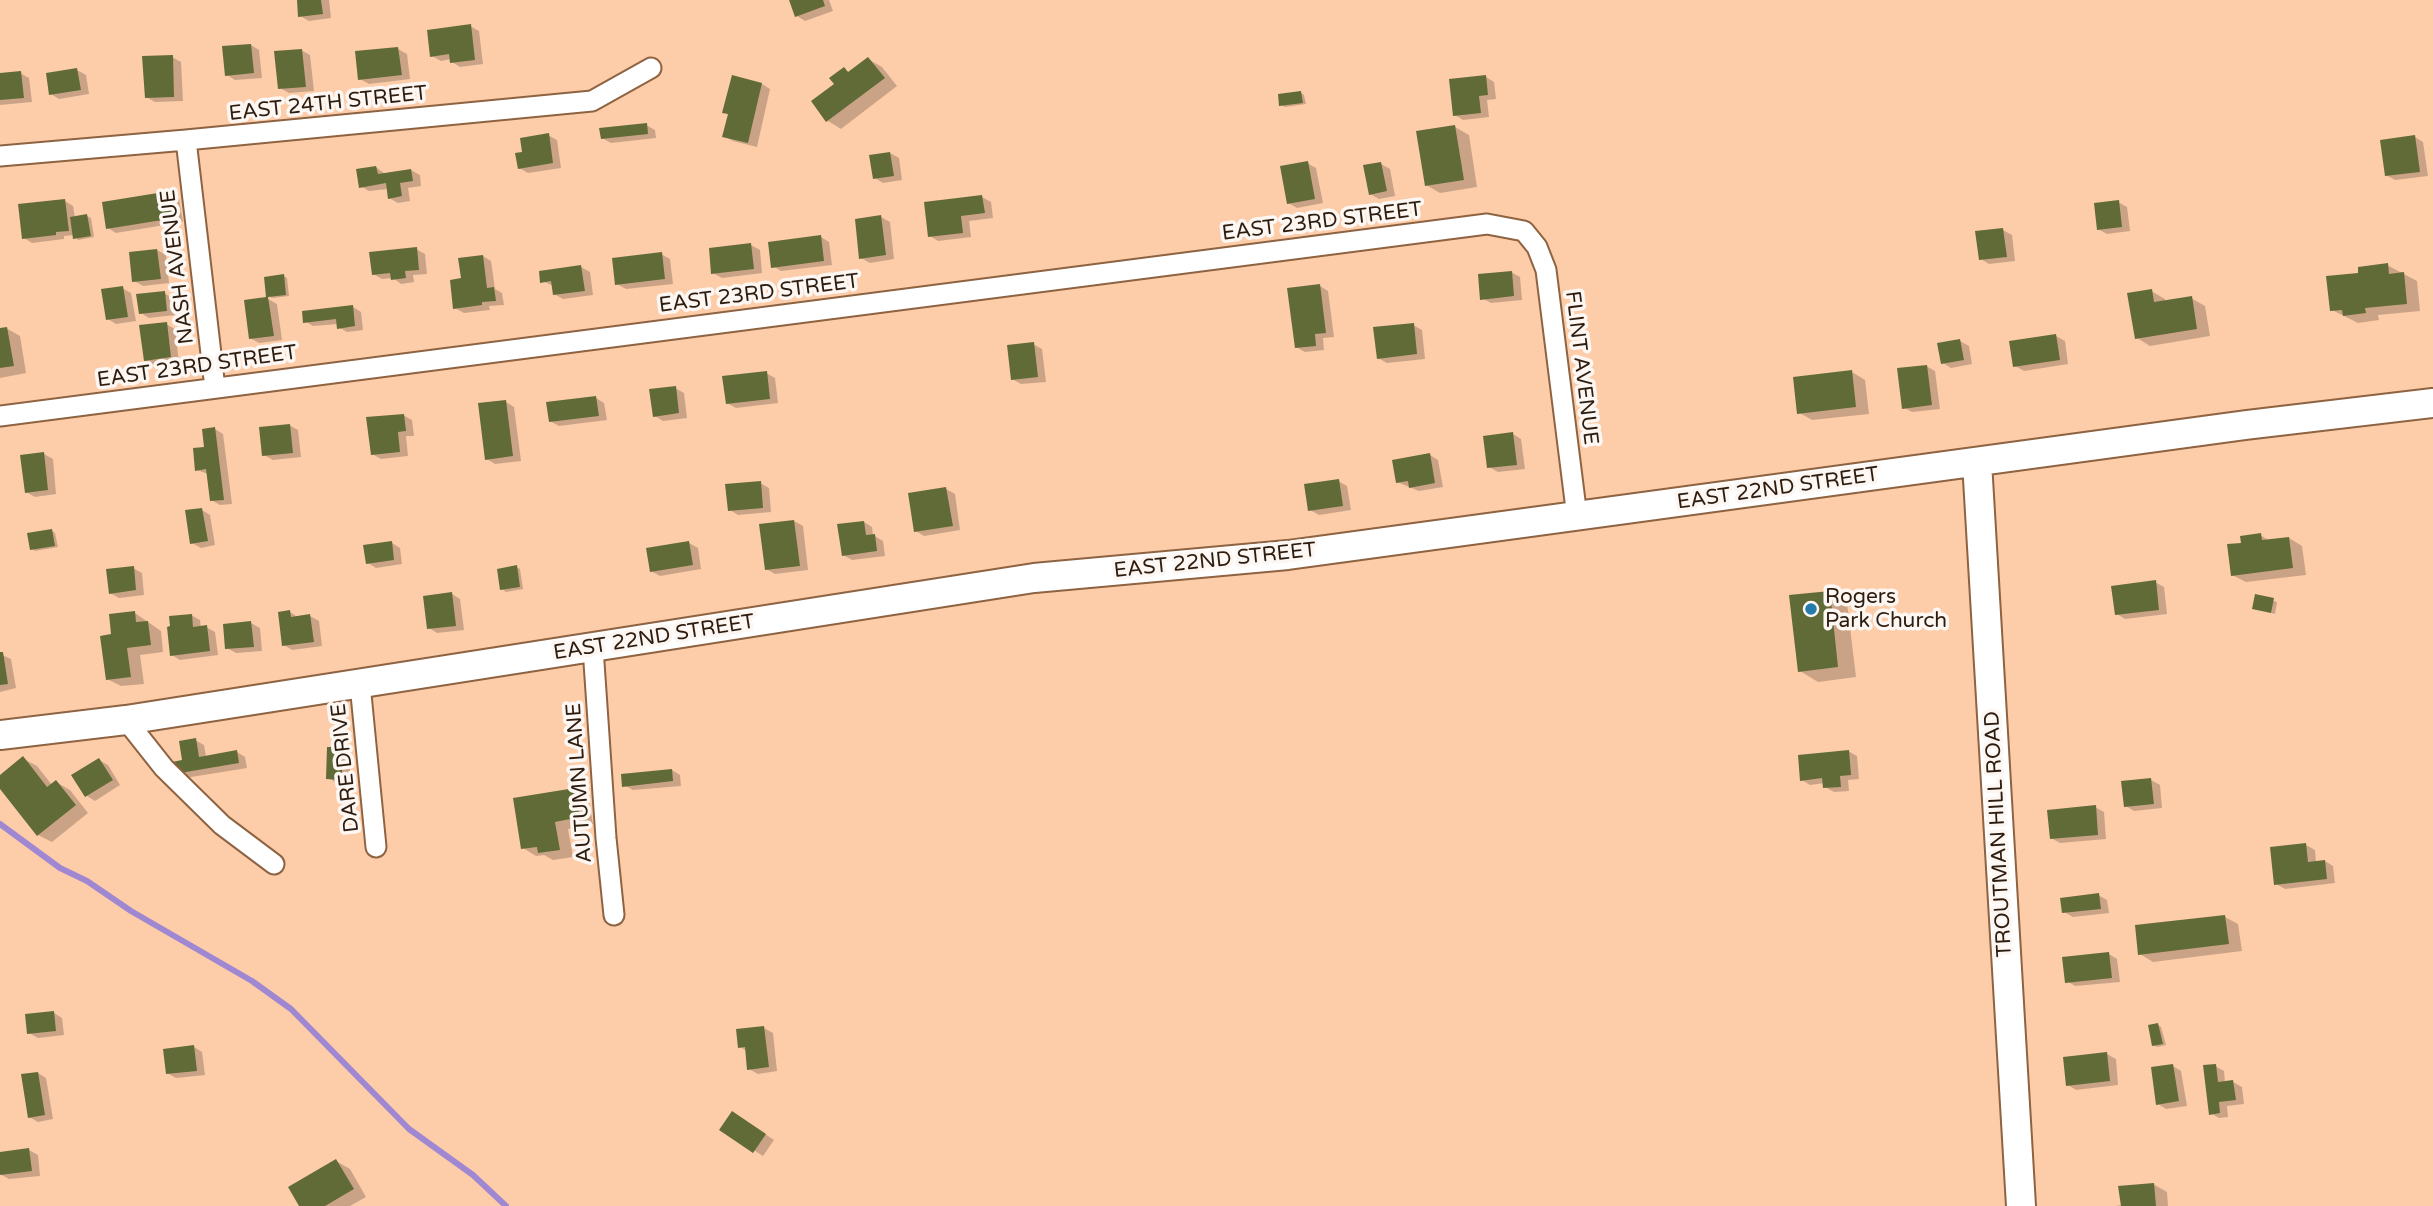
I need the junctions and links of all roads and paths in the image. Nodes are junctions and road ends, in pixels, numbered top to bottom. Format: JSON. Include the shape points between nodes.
{"nodes":[{"id":1,"x":651,"y":68,"type":"dead end"},
{"id":2,"x":186,"y":140,"type":"junction"},
{"id":3,"x":0,"y":156,"type":"edge"},
{"id":4,"x":1524,"y":231,"type":"joint"},
{"id":5,"x":215,"y":387,"type":"junction"},
{"id":6,"x":2433,"y":404,"type":"edge"},
{"id":7,"x":0,"y":416,"type":"edge"},
{"id":8,"x":1978,"y":462,"type":"junction"},
{"id":9,"x":1577,"y":516,"type":"junction"},
{"id":10,"x":593,"y":648,"type":"junction"},
{"id":11,"x":360,"y":684,"type":"junction"},
{"id":12,"x":126,"y":720,"type":"junction"},
{"id":13,"x":0,"y":735,"type":"edge"},
{"id":14,"x":376,"y":846,"type":"dead end"},
{"id":15,"x":274,"y":864,"type":"dead end"},
{"id":16,"x":614,"y":915,"type":"dead end"},
{"id":17,"x":2021,"y":1206,"type":"edge"}],
"edges":[{"from":1,"to":2,"type":"street","name":"EAST 24TH STREET","via":[[592,101]]},
{"from":2,"to":3,"type":"street","name":"EAST 24TH STREET"},
{"from":2,"to":5,"type":"street","name":"NASH AVENUE"},
{"from":4,"to":5,"type":"street","name":"EAST 23RD STREET","via":[[1473,226]]},
{"from":4,"to":9,"type":"street","name":"FLINT AVENUE","via":[[1537,247],[1546,271]]},
{"from":5,"to":7,"type":"street","name":"EAST 23RD STREET"},
{"from":6,"to":8,"type":"street","name":"EAST 22ND STREET"},
{"from":8,"to":9,"type":"street","name":"EAST 22ND STREET"},
{"from":8,"to":17,"type":"street","name":"TROUTMAN HILL ROAD"},
{"from":9,"to":10,"type":"street","name":"EAST 22ND STREET","via":[[1287,555],[1034,578]]},
{"from":10,"to":11,"type":"street","name":"EAST 22ND STREET"},
{"from":10,"to":16,"type":"street","name":"AUTUMN LANE"},
{"from":11,"to":12,"type":"street","name":"EAST 22ND STREET"},
{"from":11,"to":14,"type":"street","name":"DARE DRIVE"},
{"from":12,"to":13,"type":"street","name":"EAST 22ND STREET"},
{"from":12,"to":15,"type":"street","via":[[164,768],[222,825]]}]}
